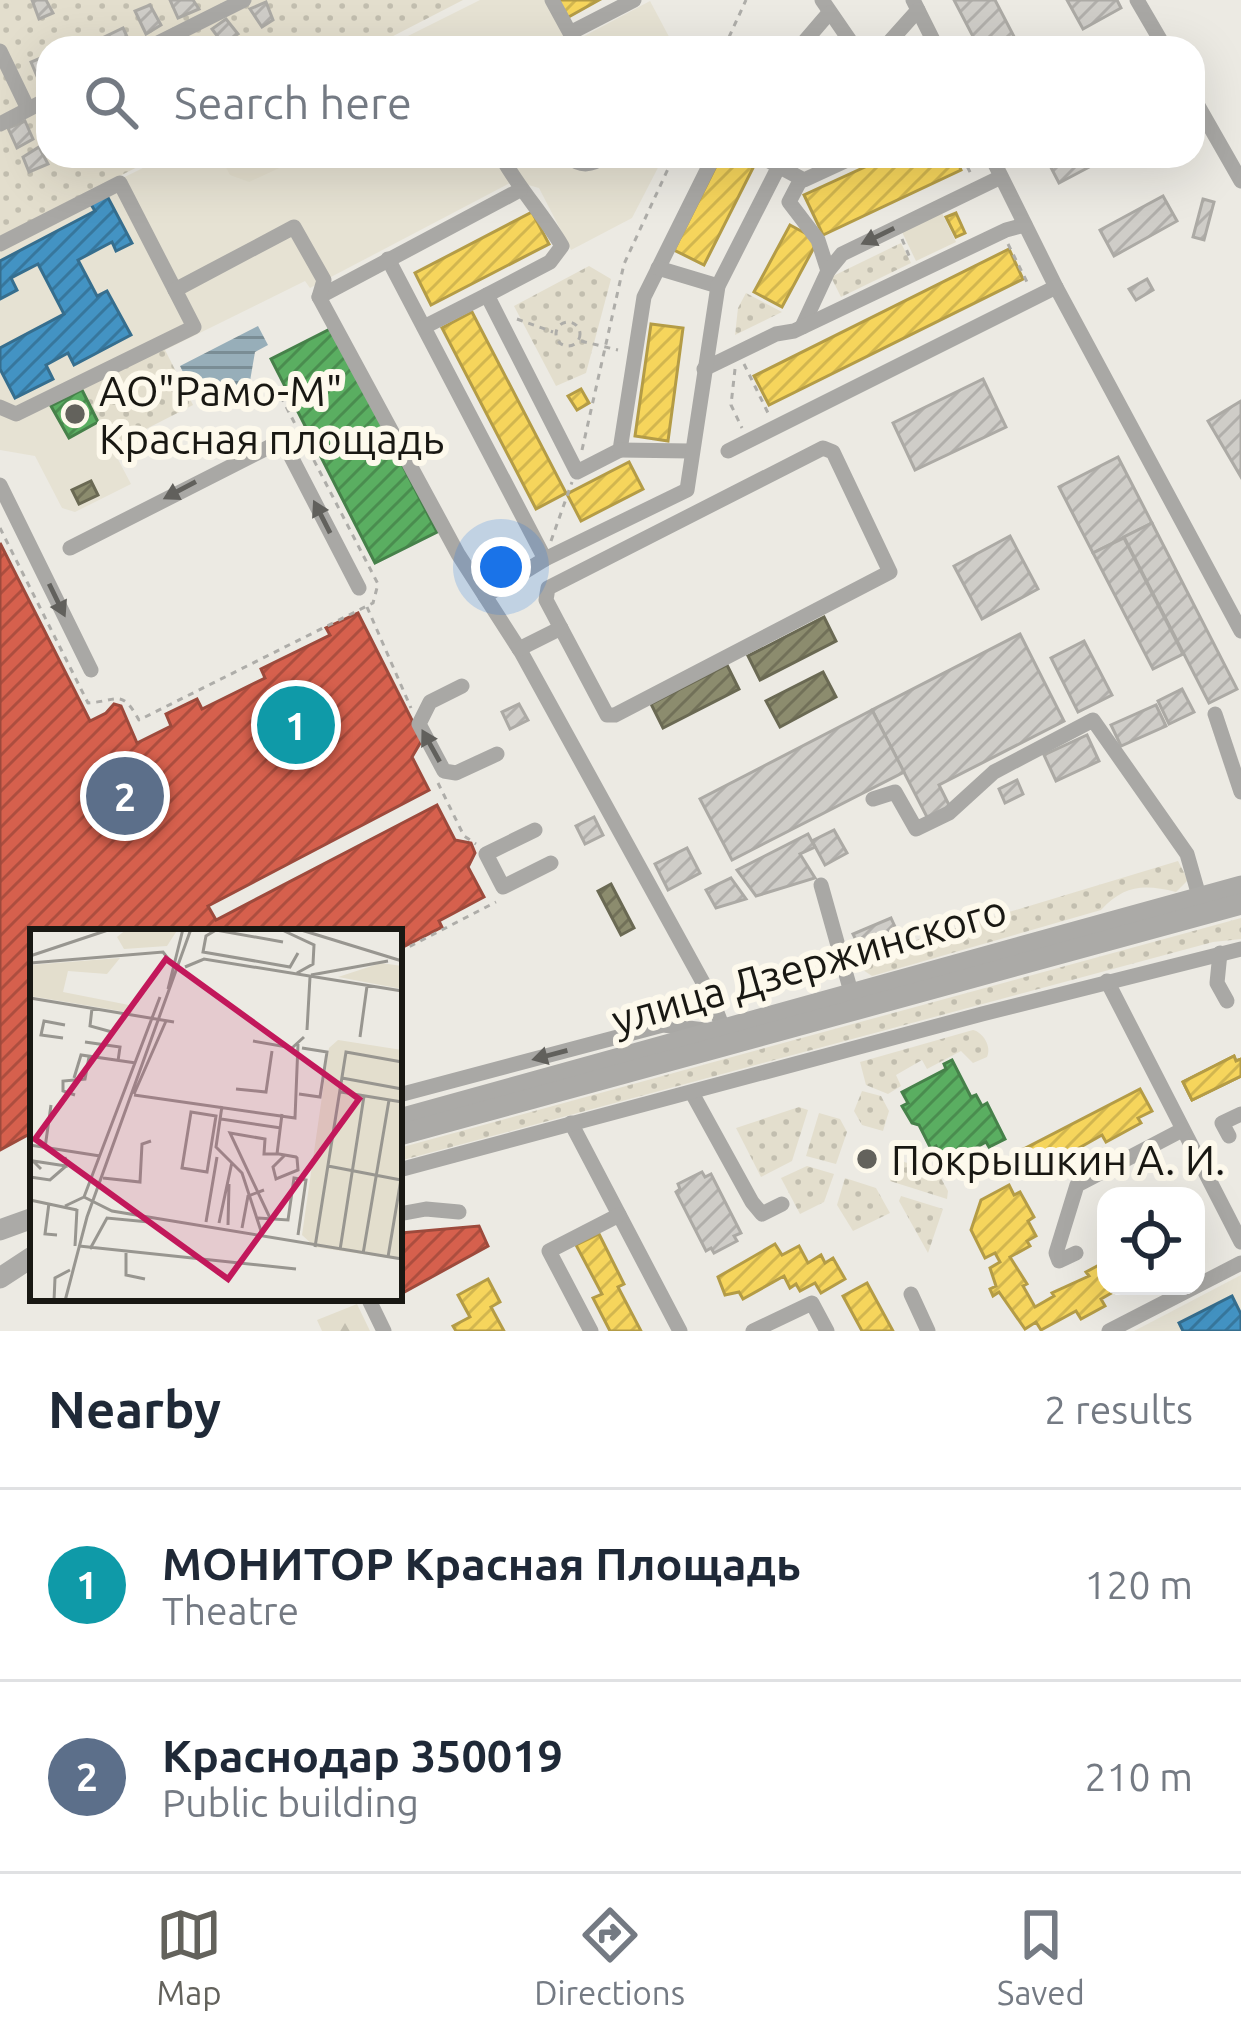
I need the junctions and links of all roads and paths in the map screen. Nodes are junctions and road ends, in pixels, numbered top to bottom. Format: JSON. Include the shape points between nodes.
{"nodes":[{"id":1,"x":244,"y":0,"type":"edge"},
{"id":2,"x":552,"y":0,"type":"edge"},
{"id":3,"x":634,"y":0,"type":"edge"},
{"id":4,"x":746,"y":0,"type":"edge"},
{"id":5,"x":1137,"y":0,"type":"edge"},
{"id":6,"x":916,"y":5,"type":"edge"},
{"id":7,"x":826,"y":6,"type":"edge"},
{"id":8,"x":172,"y":36,"type":"edge"},
{"id":9,"x":730,"y":36,"type":"edge"},
{"id":10,"x":807,"y":36,"type":"edge"},
{"id":11,"x":847,"y":36,"type":"edge"},
{"id":12,"x":893,"y":36,"type":"edge"},
{"id":13,"x":931,"y":36,"type":"edge"},
{"id":14,"x":1158,"y":36,"type":"edge"},
{"id":15,"x":0,"y":50,"type":"edge"},
{"id":16,"x":36,"y":105,"type":"edge"},
{"id":17,"x":28,"y":109,"type":"junction"},
{"id":18,"x":1205,"y":118,"type":"edge"},
{"id":19,"x":0,"y":124,"type":"edge"},
{"id":20,"x":508,"y":168,"type":"edge"},
{"id":21,"x":668,"y":168,"type":"edge"},
{"id":22,"x":708,"y":168,"type":"edge"},
{"id":23,"x":780,"y":168,"type":"edge"},
{"id":24,"x":789,"y":168,"type":"edge"},
{"id":25,"x":827,"y":168,"type":"edge"},
{"id":26,"x":997,"y":168,"type":"edge"},
{"id":27,"x":1001,"y":177,"type":"junction"},
{"id":28,"x":801,"y":179,"type":"junction"},
{"id":29,"x":1241,"y":181,"type":"edge"},
{"id":30,"x":520,"y":190,"type":"junction"},
{"id":31,"x":1025,"y":225,"type":"junction"},
{"id":32,"x":896,"y":227,"type":"junction"},
{"id":33,"x":1004,"y":231,"type":"junction"},
{"id":34,"x":0,"y":244,"type":"edge"},
{"id":35,"x":388,"y":259,"type":"junction"},
{"id":36,"x":658,"y":268,"type":"junction"},
{"id":37,"x":828,"y":272,"type":"junction"},
{"id":38,"x":917,"y":272,"type":"junction"},
{"id":39,"x":718,"y":286,"type":"junction"},
{"id":40,"x":1056,"y":287,"type":"junction"},
{"id":41,"x":175,"y":290,"type":"junction"},
{"id":42,"x":487,"y":295,"type":"junction"},
{"id":43,"x":320,"y":297,"type":"junction"},
{"id":44,"x":1035,"y":298,"type":"junction"},
{"id":45,"x":496,"y":312,"type":"junction"},
{"id":46,"x":424,"y":327,"type":"junction"},
{"id":47,"x":802,"y":327,"type":"junction"},
{"id":48,"x":555,"y":332,"type":"junction"},
{"id":49,"x":579,"y":340,"type":"junction"},
{"id":50,"x":605,"y":347,"type":"junction"},
{"id":51,"x":736,"y":353,"type":"junction"},
{"id":52,"x":635,"y":354,"type":"junction"},
{"id":53,"x":704,"y":369,"type":"junction"},
{"id":54,"x":278,"y":391,"type":"dead end"},
{"id":55,"x":0,"y":407,"type":"edge"},
{"id":56,"x":776,"y":428,"type":"junction"},
{"id":57,"x":748,"y":441,"type":"junction"},
{"id":58,"x":620,"y":450,"type":"junction"},
{"id":59,"x":690,"y":451,"type":"junction"},
{"id":60,"x":728,"y":451,"type":"dead end"},
{"id":61,"x":577,"y":472,"type":"junction"},
{"id":62,"x":0,"y":484,"type":"edge"},
{"id":63,"x":0,"y":529,"type":"edge"},
{"id":64,"x":70,"y":548,"type":"dead end"},
{"id":65,"x":545,"y":559,"type":"junction"},
{"id":66,"x":359,"y":588,"type":"dead end"},
{"id":67,"x":485,"y":596,"type":"junction"},
{"id":68,"x":366,"y":605,"type":"junction"},
{"id":69,"x":1241,"y":631,"type":"edge"},
{"id":70,"x":563,"y":633,"type":"junction"},
{"id":71,"x":521,"y":653,"type":"junction"},
{"id":72,"x":91,"y":670,"type":"dead end"},
{"id":73,"x":462,"y":686,"type":"dead end"},
{"id":74,"x":1215,"y":714,"type":"dead end"},
{"id":75,"x":418,"y":724,"type":"dead end"},
{"id":76,"x":497,"y":754,"type":"dead end"},
{"id":77,"x":434,"y":775,"type":"dead end"},
{"id":78,"x":1241,"y":792,"type":"edge"},
{"id":79,"x":873,"y":799,"type":"dead end"},
{"id":80,"x":535,"y":830,"type":"dead end"},
{"id":81,"x":479,"y":846,"type":"dead end"},
{"id":82,"x":550,"y":862,"type":"dead end"},
{"id":83,"x":821,"y":885,"type":"dead end"},
{"id":84,"x":1241,"y":886,"type":"edge"},
{"id":85,"x":1199,"y":896,"type":"junction"},
{"id":86,"x":496,"y":901,"type":"dead end"},
{"id":87,"x":1241,"y":904,"type":"edge"},
{"id":88,"x":1241,"y":949,"type":"edge"},
{"id":89,"x":402,"y":950,"type":"edge"},
{"id":90,"x":1220,"y":953,"type":"junction"},
{"id":91,"x":1107,"y":981,"type":"junction"},
{"id":92,"x":851,"y":992,"type":"junction"},
{"id":93,"x":1227,"y":1000,"type":"dead end"},
{"id":94,"x":718,"y":1029,"type":"junction"},
{"id":95,"x":692,"y":1093,"type":"junction"},
{"id":96,"x":402,"y":1094,"type":"edge"},
{"id":97,"x":1241,"y":1114,"type":"edge"},
{"id":98,"x":402,"y":1118,"type":"edge"},
{"id":99,"x":571,"y":1123,"type":"junction"},
{"id":100,"x":1182,"y":1130,"type":"junction"},
{"id":101,"x":402,"y":1134,"type":"edge"},
{"id":102,"x":1228,"y":1136,"type":"dead end"},
{"id":103,"x":402,"y":1170,"type":"edge"},
{"id":104,"x":782,"y":1204,"type":"dead end"},
{"id":105,"x":459,"y":1212,"type":"dead end"},
{"id":106,"x":402,"y":1213,"type":"edge"},
{"id":107,"x":619,"y":1215,"type":"junction"},
{"id":108,"x":30,"y":1216,"type":"edge"},
{"id":109,"x":30,"y":1217,"type":"edge"},
{"id":110,"x":0,"y":1219,"type":"edge"},
{"id":111,"x":0,"y":1230,"type":"edge"},
{"id":112,"x":1241,"y":1242,"type":"edge"},
{"id":113,"x":1076,"y":1253,"type":"dead end"},
{"id":114,"x":30,"y":1258,"type":"edge"},
{"id":115,"x":1241,"y":1263,"type":"edge"},
{"id":116,"x":0,"y":1274,"type":"edge"},
{"id":117,"x":911,"y":1294,"type":"dead end"},
{"id":118,"x":369,"y":1301,"type":"edge"},
{"id":119,"x":1142,"y":1324,"type":"edge"},
{"id":120,"x":384,"y":1331,"type":"edge"},
{"id":121,"x":591,"y":1331,"type":"edge"},
{"id":122,"x":680,"y":1331,"type":"edge"},
{"id":123,"x":753,"y":1331,"type":"edge"},
{"id":124,"x":827,"y":1331,"type":"edge"},
{"id":125,"x":928,"y":1331,"type":"edge"},
{"id":126,"x":1109,"y":1331,"type":"edge"}],
"edges":[{"from":1,"to":8,"type":"street"},
{"from":2,"to":3,"type":"street","via":[[570,33]]},
{"from":4,"to":9,"type":"path"},
{"from":5,"to":14,"type":"street"},
{"from":6,"to":12,"type":"street"},
{"from":6,"to":13,"type":"street"},
{"from":7,"to":10,"type":"street"},
{"from":7,"to":11,"type":"street"},
{"from":15,"to":17,"type":"street"},
{"from":16,"to":17,"type":"street"},
{"from":17,"to":19,"type":"street"},
{"from":18,"to":29,"type":"street"},
{"from":20,"to":30,"type":"street"},
{"from":21,"to":50,"type":"path","via":[[624,264]]},
{"from":22,"to":36,"type":"street"},
{"from":23,"to":39,"type":"street"},
{"from":24,"to":28,"type":"street"},
{"from":25,"to":28,"type":"street"},
{"from":26,"to":27,"type":"street"},
{"from":27,"to":31,"type":"street"},
{"from":27,"to":32,"type":"street"},
{"from":28,"to":37,"type":"street","via":[[789,202],[818,240]]},
{"from":30,"to":35,"type":"street"},
{"from":30,"to":42,"type":"street","via":[[562,246],[550,262]]},
{"from":31,"to":33,"type":"street"},
{"from":31,"to":40,"type":"street"},
{"from":32,"to":37,"type":"street","one_way":true,"via":[[848,250]]},
{"from":32,"to":38,"type":"path"},
{"from":33,"to":38,"type":"street"},
{"from":33,"to":44,"type":"path"},
{"from":34,"to":41,"type":"street","via":[[120,183]]},
{"from":35,"to":43,"type":"street"},
{"from":35,"to":46,"type":"street"},
{"from":36,"to":39,"type":"street"},
{"from":36,"to":52,"type":"street","via":[[644,297]]},
{"from":37,"to":47,"type":"street"},
{"from":38,"to":47,"type":"street"},
{"from":39,"to":53,"type":"street"},
{"from":40,"to":44,"type":"street"},
{"from":40,"to":69,"type":"street"},
{"from":41,"to":43,"type":"street","via":[[294,227],[324,280]]},
{"from":41,"to":55,"type":"street","via":[[194,327],[16,414]]},
{"from":42,"to":45,"type":"street"},
{"from":42,"to":46,"type":"street"},
{"from":43,"to":67,"type":"street"},
{"from":44,"to":56,"type":"street"},
{"from":45,"to":48,"type":"path"},
{"from":45,"to":61,"type":"street"},
{"from":46,"to":65,"type":"street"},
{"from":47,"to":51,"type":"street"},
{"from":48,"to":49,"type":"path","via":[[567,348]]},
{"from":48,"to":49,"type":"path","via":[[568,322]]},
{"from":49,"to":50,"type":"path"},
{"from":50,"to":52,"type":"path"},
{"from":50,"to":61,"type":"path"},
{"from":51,"to":53,"type":"street"},
{"from":51,"to":56,"type":"path"},
{"from":51,"to":57,"type":"path","via":[[731,405]]},
{"from":52,"to":58,"type":"street"},
{"from":53,"to":59,"type":"street"},
{"from":54,"to":68,"type":"path","via":[[378,584],[374,604]]},
{"from":56,"to":57,"type":"street"},
{"from":57,"to":60,"type":"street"},
{"from":58,"to":59,"type":"street"},
{"from":58,"to":61,"type":"street"},
{"from":59,"to":65,"type":"street","via":[[687,490]]},
{"from":61,"to":65,"type":"path"},
{"from":62,"to":72,"type":"street","one_way":true},
{"from":63,"to":68,"type":"path","via":[[88,704],[116,696],[139,720]]},
{"from":66,"to":64,"type":"street","one_way":true,"via":[[286,446],[277,443]]},
{"from":65,"to":67,"type":"street"},
{"from":67,"to":71,"type":"street"},
{"from":68,"to":75,"type":"path"},
{"from":70,"to":70,"type":"street","via":[[611,716],[891,568],[823,448],[551,586],[545,596]]},
{"from":70,"to":71,"type":"street"},
{"from":71,"to":94,"type":"street","via":[[700,977]]},
{"from":76,"to":73,"type":"street","one_way":true,"via":[[445,771],[419,724],[430,702]]},
{"from":74,"to":78,"type":"street"},
{"from":77,"to":81,"type":"path","via":[[464,836]]},
{"from":79,"to":85,"type":"street","via":[[895,792],[916,829],[949,813],[994,772],[1093,720],[1186,854]]},
{"from":80,"to":82,"type":"street","via":[[486,854],[503,887]]},
{"from":83,"to":92,"type":"street"},
{"from":84,"to":85,"type":"main road","name":"улица Дзержинского"},
{"from":85,"to":92,"type":"main road","name":"улица Дзержинского"},
{"from":86,"to":89,"type":"path"},
{"from":87,"to":101,"type":"main road","name":"улица Дзержинского"},
{"from":88,"to":90,"type":"street"},
{"from":90,"to":91,"type":"street"},
{"from":90,"to":93,"type":"street","via":[[1217,983]]},
{"from":91,"to":95,"type":"street"},
{"from":91,"to":100,"type":"street"},
{"from":92,"to":94,"type":"main road","name":"улица Дзержинского"},
{"from":94,"to":96,"type":"street","one_way":true,"via":[[663,1025]]},
{"from":94,"to":98,"type":"main road","name":"улица Дзержинского"},
{"from":95,"to":99,"type":"street"},
{"from":95,"to":104,"type":"street","via":[[752,1202],[762,1214]]},
{"from":97,"to":102,"type":"street","via":[[1222,1123]]},
{"from":99,"to":103,"type":"street"},
{"from":99,"to":107,"type":"street"},
{"from":100,"to":112,"type":"street"},
{"from":100,"to":113,"type":"street","via":[[1077,1185],[1056,1253],[1060,1261]]},
{"from":105,"to":106,"type":"street"},
{"from":107,"to":121,"type":"street","via":[[549,1251]]},
{"from":107,"to":122,"type":"street"},
{"from":108,"to":110,"type":"main road"},
{"from":109,"to":111,"type":"main road"},
{"from":114,"to":116,"type":"main road"},
{"from":115,"to":119,"type":"street"},
{"from":117,"to":125,"type":"street"},
{"from":118,"to":120,"type":"street"},
{"from":119,"to":126,"type":"street"},
{"from":123,"to":124,"type":"street","via":[[812,1303]]}]}
